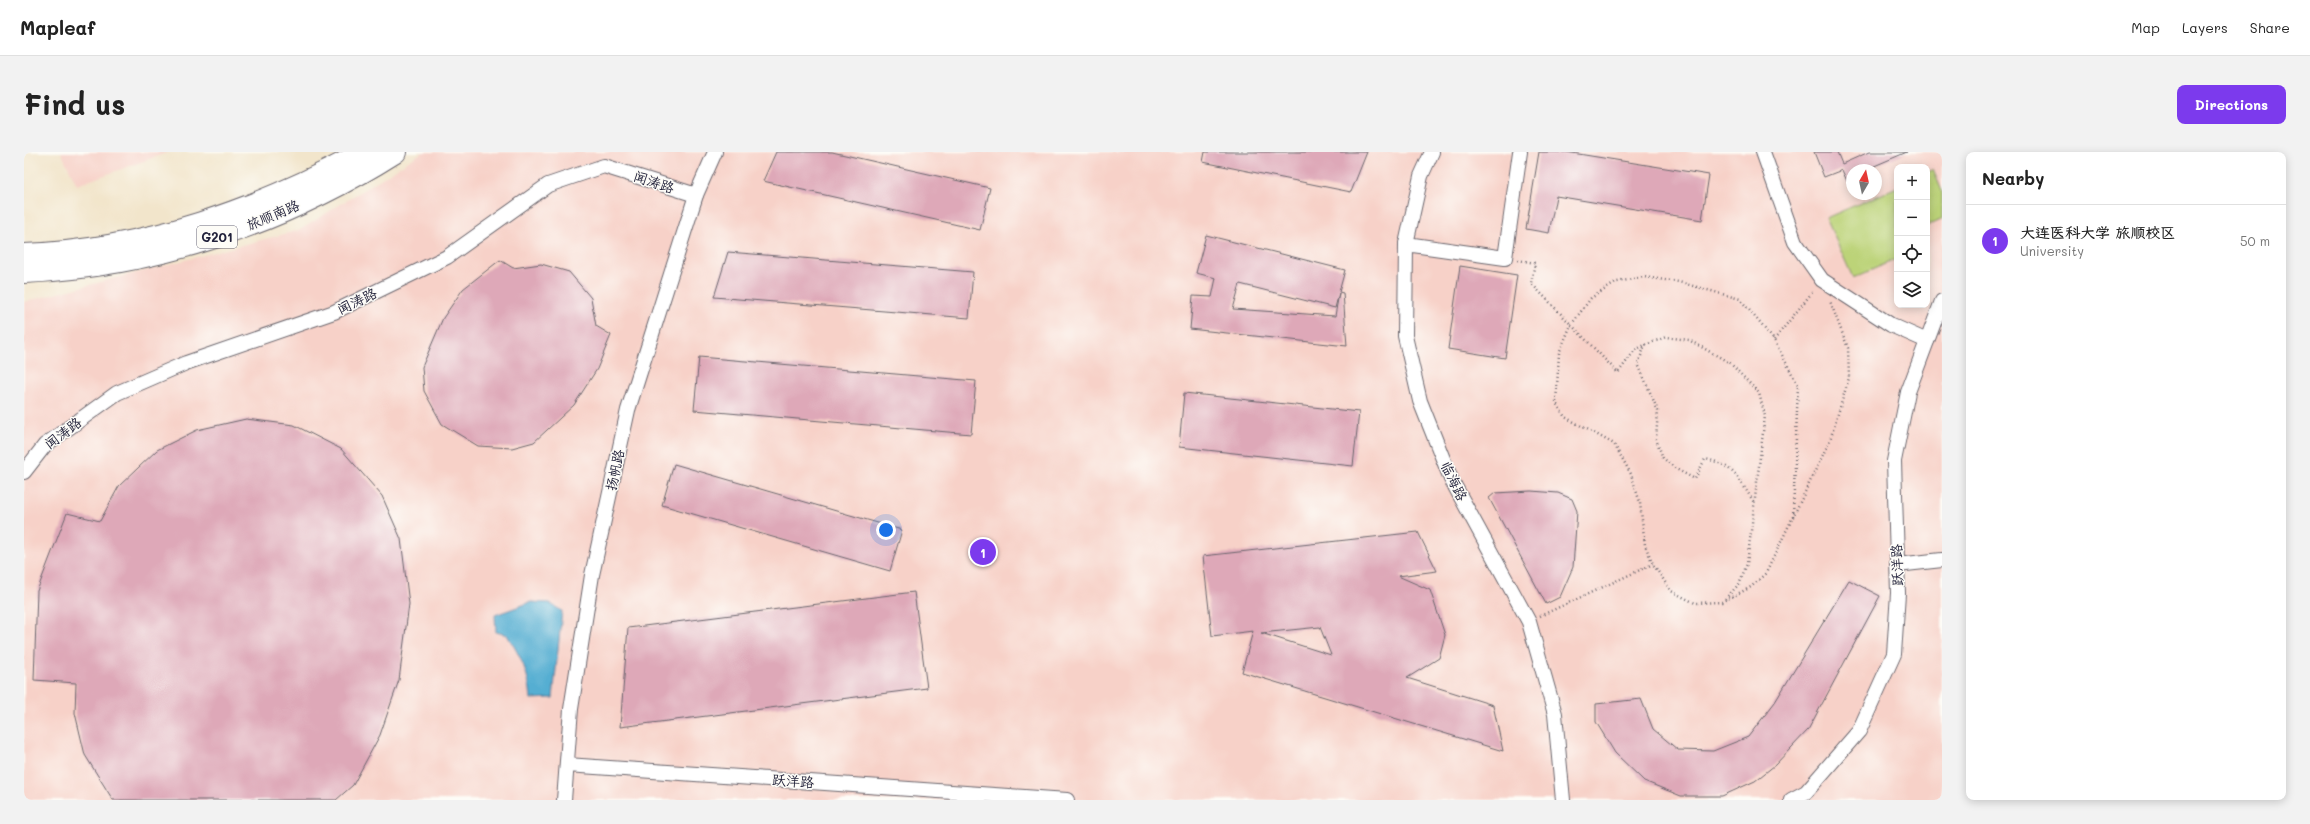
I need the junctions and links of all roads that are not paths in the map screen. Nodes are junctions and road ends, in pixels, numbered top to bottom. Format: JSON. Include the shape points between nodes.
{"nodes":[{"id":1,"x":365,"y":152,"type":"edge"},
{"id":2,"x":394,"y":152,"type":"edge"},
{"id":3,"x":714,"y":152,"type":"edge"},
{"id":4,"x":1432,"y":152,"type":"edge"},
{"id":5,"x":1520,"y":152,"type":"edge"},
{"id":6,"x":1763,"y":152,"type":"edge"},
{"id":7,"x":696,"y":195,"type":"junction"},
{"id":8,"x":1406,"y":244,"type":"junction"},
{"id":9,"x":24,"y":255,"type":"edge"},
{"id":10,"x":24,"y":272,"type":"edge"},
{"id":11,"x":1942,"y":301,"type":"edge"},
{"id":12,"x":1927,"y":341,"type":"junction"},
{"id":13,"x":25,"y":467,"type":"edge"},
{"id":14,"x":1942,"y":560,"type":"edge"},
{"id":15,"x":1897,"y":565,"type":"junction"},
{"id":16,"x":567,"y":765,"type":"junction"},
{"id":17,"x":564,"y":800,"type":"edge"},
{"id":18,"x":1067,"y":800,"type":"edge"},
{"id":19,"x":1563,"y":800,"type":"edge"},
{"id":20,"x":1791,"y":800,"type":"edge"}],
"edges":[{"from":1,"to":9,"type":"highway","name":"旅顺南路","number":"G201","via":[[313,180],[252,206],[203,223],[153,238],[100,248]]},
{"from":2,"to":10,"type":"highway","name":"旅顺南路","number":"G201","via":[[321,194],[261,222],[210,240],[104,265]]},
{"from":3,"to":7,"type":"street","name":"扬帆路"},
{"from":4,"to":8,"type":"street","name":"临海路","via":[[1421,176]]},
{"from":5,"to":8,"type":"street","via":[[1505,258]]},
{"from":6,"to":12,"type":"street","via":[[1795,242],[1822,280],[1891,326]]},
{"from":7,"to":13,"type":"street","name":"闻涛路","via":[[604,166],[548,185],[447,256],[334,312],[186,363],[117,393],[45,445]]},
{"from":7,"to":16,"type":"street","name":"扬帆路","via":[[628,410],[592,575],[571,709]]},
{"from":8,"to":19,"type":"street","name":"临海路","via":[[1405,336],[1420,401],[1451,479],[1529,622],[1556,714]]},
{"from":11,"to":12,"type":"street","name":"跃洋路"},
{"from":12,"to":15,"type":"street","name":"跃洋路","via":[[1908,392],[1894,462]]},
{"from":14,"to":15,"type":"street"},
{"from":15,"to":20,"type":"street","name":"跃洋路","via":[[1894,654],[1859,731],[1806,792]]},
{"from":16,"to":17,"type":"street","name":"扬帆路"},
{"from":16,"to":18,"type":"street","name":"跃洋路"}]}
